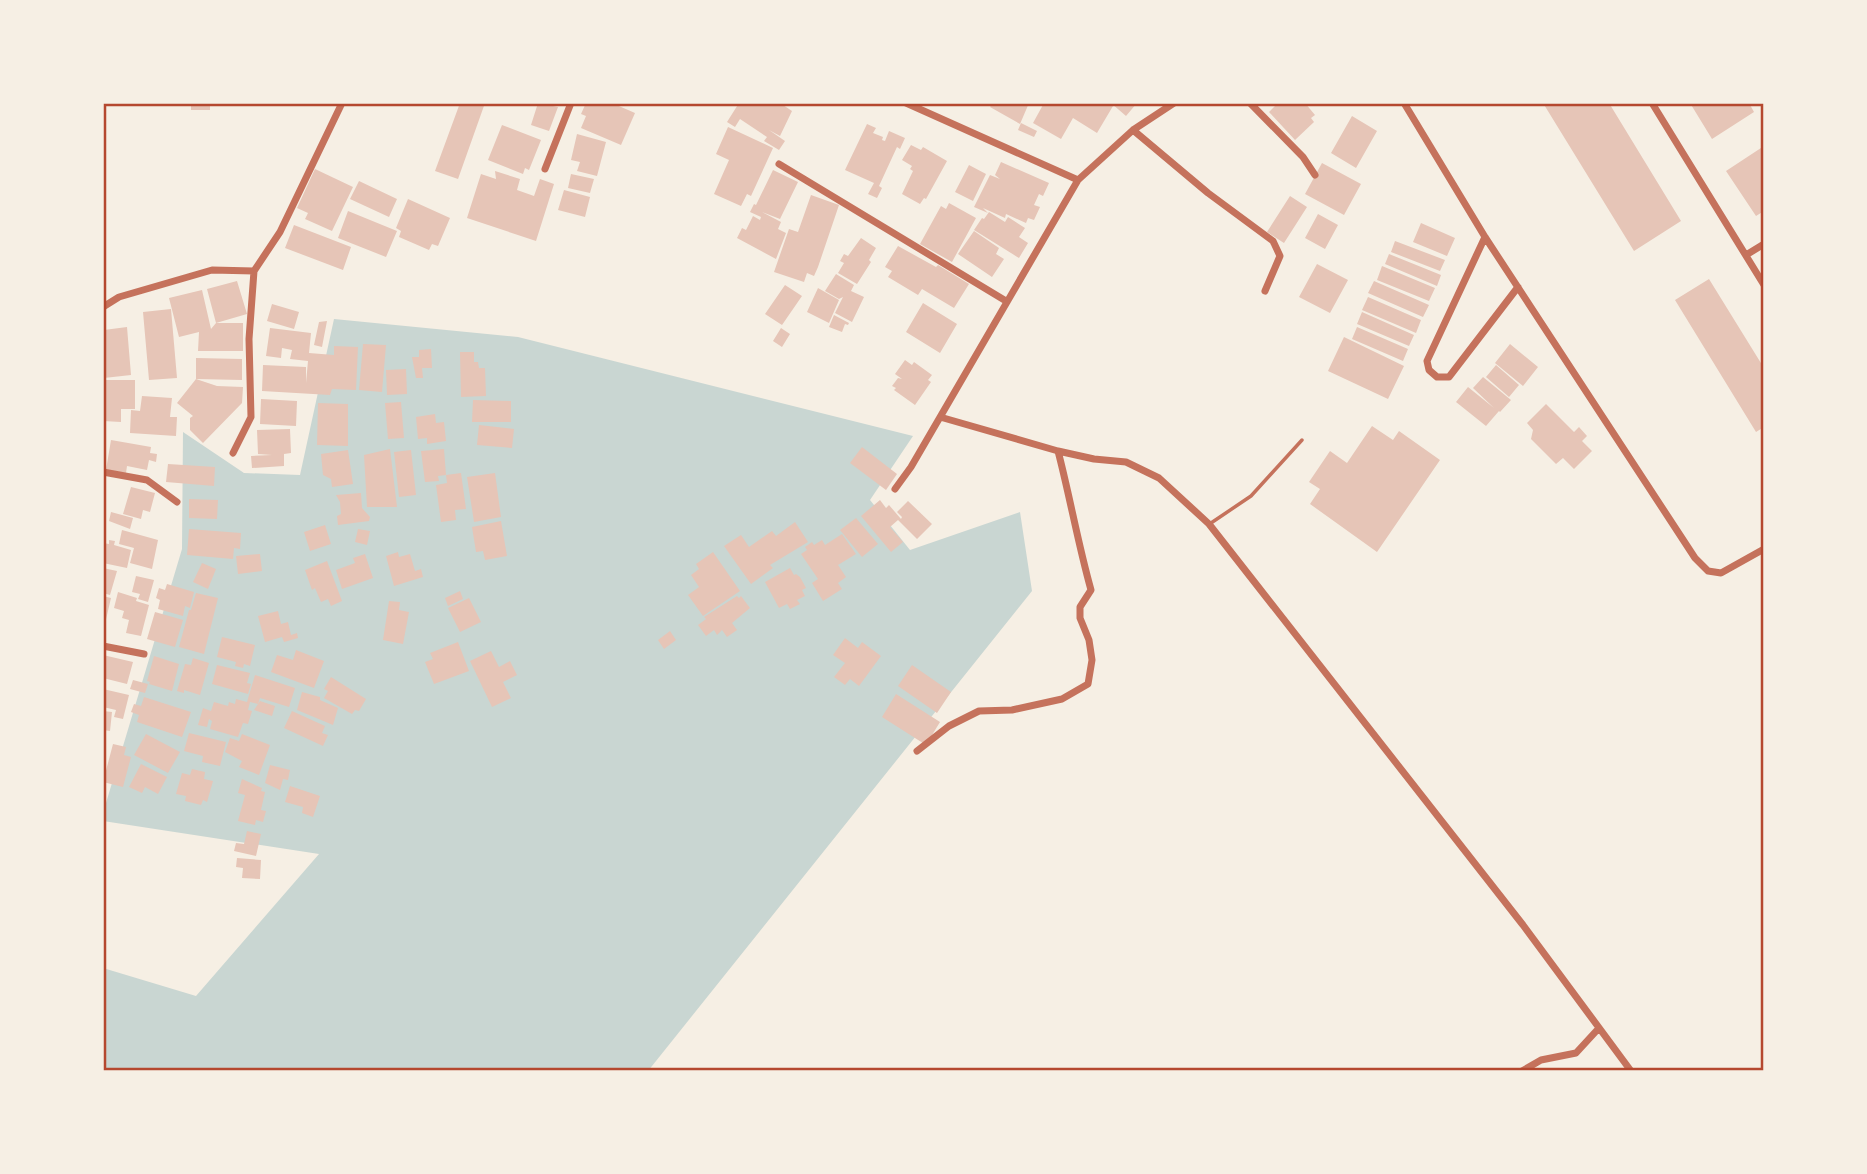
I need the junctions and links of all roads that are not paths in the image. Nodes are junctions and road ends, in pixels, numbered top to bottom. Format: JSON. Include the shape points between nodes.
{"nodes":[{"id":1,"x":342,"y":103,"type":"edge"},
{"id":2,"x":571,"y":103,"type":"edge"},
{"id":3,"x":906,"y":103,"type":"edge"},
{"id":4,"x":1174,"y":103,"type":"edge"},
{"id":5,"x":1250,"y":103,"type":"edge"},
{"id":6,"x":1404,"y":103,"type":"edge"},
{"id":7,"x":1652,"y":103,"type":"edge"},
{"id":8,"x":1133,"y":130,"type":"junction"},
{"id":9,"x":779,"y":164,"type":"dead end"},
{"id":10,"x":545,"y":169,"type":"dead end"},
{"id":11,"x":1315,"y":174,"type":"dead end"},
{"id":12,"x":1077,"y":180,"type":"junction"},
{"id":13,"x":1485,"y":237,"type":"junction"},
{"id":14,"x":1764,"y":244,"type":"edge"},
{"id":15,"x":1746,"y":256,"type":"junction"},
{"id":16,"x":254,"y":271,"type":"junction"},
{"id":17,"x":1764,"y":285,"type":"edge"},
{"id":18,"x":1518,"y":287,"type":"junction"},
{"id":19,"x":1265,"y":291,"type":"dead end"},
{"id":20,"x":1006,"y":301,"type":"junction"},
{"id":21,"x":103,"y":307,"type":"edge"},
{"id":22,"x":940,"y":417,"type":"junction"},
{"id":23,"x":1302,"y":440,"type":"dead end"},
{"id":24,"x":1058,"y":451,"type":"junction"},
{"id":25,"x":233,"y":453,"type":"dead end"},
{"id":26,"x":103,"y":472,"type":"edge"},
{"id":27,"x":895,"y":489,"type":"dead end"},
{"id":28,"x":177,"y":502,"type":"dead end"},
{"id":29,"x":1209,"y":524,"type":"junction"},
{"id":30,"x":1764,"y":549,"type":"edge"},
{"id":31,"x":103,"y":646,"type":"edge"},
{"id":32,"x":144,"y":654,"type":"dead end"},
{"id":33,"x":917,"y":751,"type":"dead end"},
{"id":34,"x":1599,"y":1028,"type":"junction"},
{"id":35,"x":1522,"y":1071,"type":"edge"},
{"id":36,"x":1631,"y":1071,"type":"edge"}],
"edges":[{"from":1,"to":16,"type":"street","via":[[280,232]]},
{"from":2,"to":10,"type":"street"},
{"from":3,"to":12,"type":"street"},
{"from":4,"to":8,"type":"street"},
{"from":5,"to":11,"type":"street"},
{"from":6,"to":13,"type":"street"},
{"from":7,"to":15,"type":"street"},
{"from":8,"to":12,"type":"street"},
{"from":8,"to":19,"type":"street","via":[[1273,241],[1280,257]]},
{"from":9,"to":20,"type":"street"},
{"from":12,"to":20,"type":"street"},
{"from":13,"to":18,"type":"street"},
{"from":13,"to":18,"type":"street","via":[[1427,361],[1429,370],[1437,377],[1449,377]]},
{"from":14,"to":15,"type":"street"},
{"from":15,"to":17,"type":"street"},
{"from":16,"to":21,"type":"street","via":[[212,270],[118,297]]},
{"from":16,"to":25,"type":"street","via":[[251,417]]},
{"from":18,"to":30,"type":"street","via":[[1695,558],[1708,571],[1721,572]]},
{"from":20,"to":22,"type":"street"},
{"from":22,"to":24,"type":"street"},
{"from":22,"to":27,"type":"street"},
{"from":23,"to":29,"type":"lane","via":[[1251,496]]},
{"from":24,"to":29,"type":"street","via":[[1126,462],[1159,478]]},
{"from":24,"to":33,"type":"street","via":[[1091,590],[1080,607],[1092,660],[1088,684],[1062,699],[1012,710],[979,711],[949,726]]},
{"from":26,"to":28,"type":"street","via":[[147,480]]},
{"from":29,"to":34,"type":"street"},
{"from":31,"to":32,"type":"street"},
{"from":34,"to":35,"type":"street","via":[[1576,1053],[1541,1060]]},
{"from":34,"to":36,"type":"street"}]}
